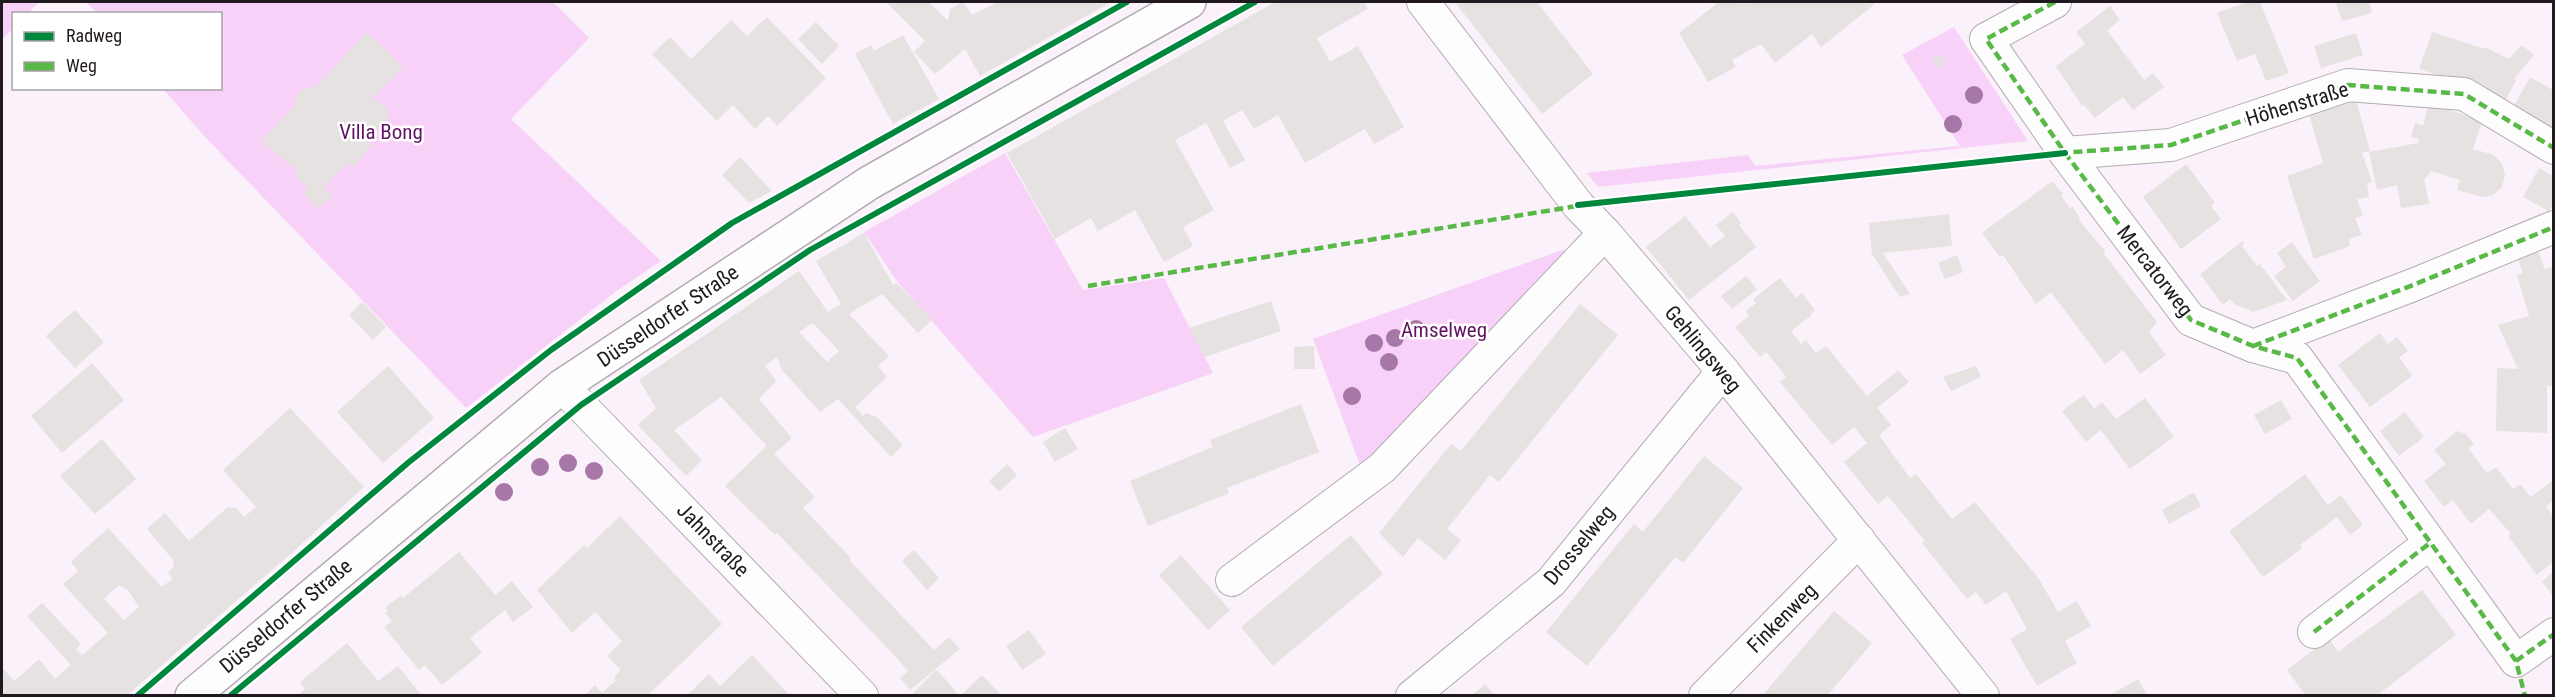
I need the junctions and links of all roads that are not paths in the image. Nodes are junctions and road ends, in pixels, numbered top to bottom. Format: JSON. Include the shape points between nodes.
{"nodes":[{"id":1,"x":1189,"y":2,"type":"edge"},
{"id":2,"x":1423,"y":2,"type":"edge"},
{"id":3,"x":2055,"y":2,"type":"edge"},
{"id":4,"x":2553,"y":148,"type":"edge"},
{"id":5,"x":2065,"y":153,"type":"junction"},
{"id":6,"x":2553,"y":227,"type":"edge"},
{"id":7,"x":1605,"y":233,"type":"junction"},
{"id":8,"x":2253,"y":345,"type":"junction"},
{"id":9,"x":1723,"y":372,"type":"junction"},
{"id":10,"x":562,"y":386,"type":"junction"},
{"id":11,"x":1859,"y":540,"type":"junction"},
{"id":12,"x":2430,"y":543,"type":"junction"},
{"id":13,"x":1232,"y":580,"type":"dead end"},
{"id":14,"x":2314,"y":632,"type":"dead end"},
{"id":15,"x":2553,"y":634,"type":"edge"},
{"id":16,"x":1969,"y":690,"type":"edge"},
{"id":17,"x":192,"y":696,"type":"edge"},
{"id":18,"x":862,"y":696,"type":"edge"},
{"id":19,"x":1412,"y":696,"type":"edge"},
{"id":20,"x":1705,"y":696,"type":"edge"}],
"edges":[{"from":1,"to":10,"type":"main road","name":"Düsseldorfer Straße","via":[[868,183]]},
{"from":2,"to":7,"type":"street","name":"Gehlingsweg","via":[[1578,205]]},
{"from":3,"to":5,"type":"street","name":"Mercatorweg","via":[[1986,39]]},
{"from":4,"to":5,"type":"street","name":"Höhenstraße","via":[[2464,94],[2348,85],[2171,145]]},
{"from":5,"to":8,"type":"street","name":"Mercatorweg","via":[[2191,320]]},
{"from":6,"to":8,"type":"street"},
{"from":7,"to":9,"type":"street","name":"Gehlingsweg"},
{"from":7,"to":13,"type":"street","via":[[1382,468]]},
{"from":8,"to":12,"type":"street","name":"Mercatorweg","via":[[2297,358]]},
{"from":9,"to":11,"type":"street","name":"Gehlingsweg"},
{"from":9,"to":19,"type":"street","name":"Drosselweg","via":[[1551,582]]},
{"from":10,"to":17,"type":"main road","name":"Düsseldorfer Straße"},
{"from":10,"to":18,"type":"street","name":"Jahnstraße"},
{"from":11,"to":16,"type":"street","name":"Gehlingsweg"},
{"from":11,"to":20,"type":"street","name":"Finkenweg"},
{"from":12,"to":14,"type":"street"},
{"from":12,"to":15,"type":"street","name":"Mercatorweg","via":[[2517,661]]}]}
